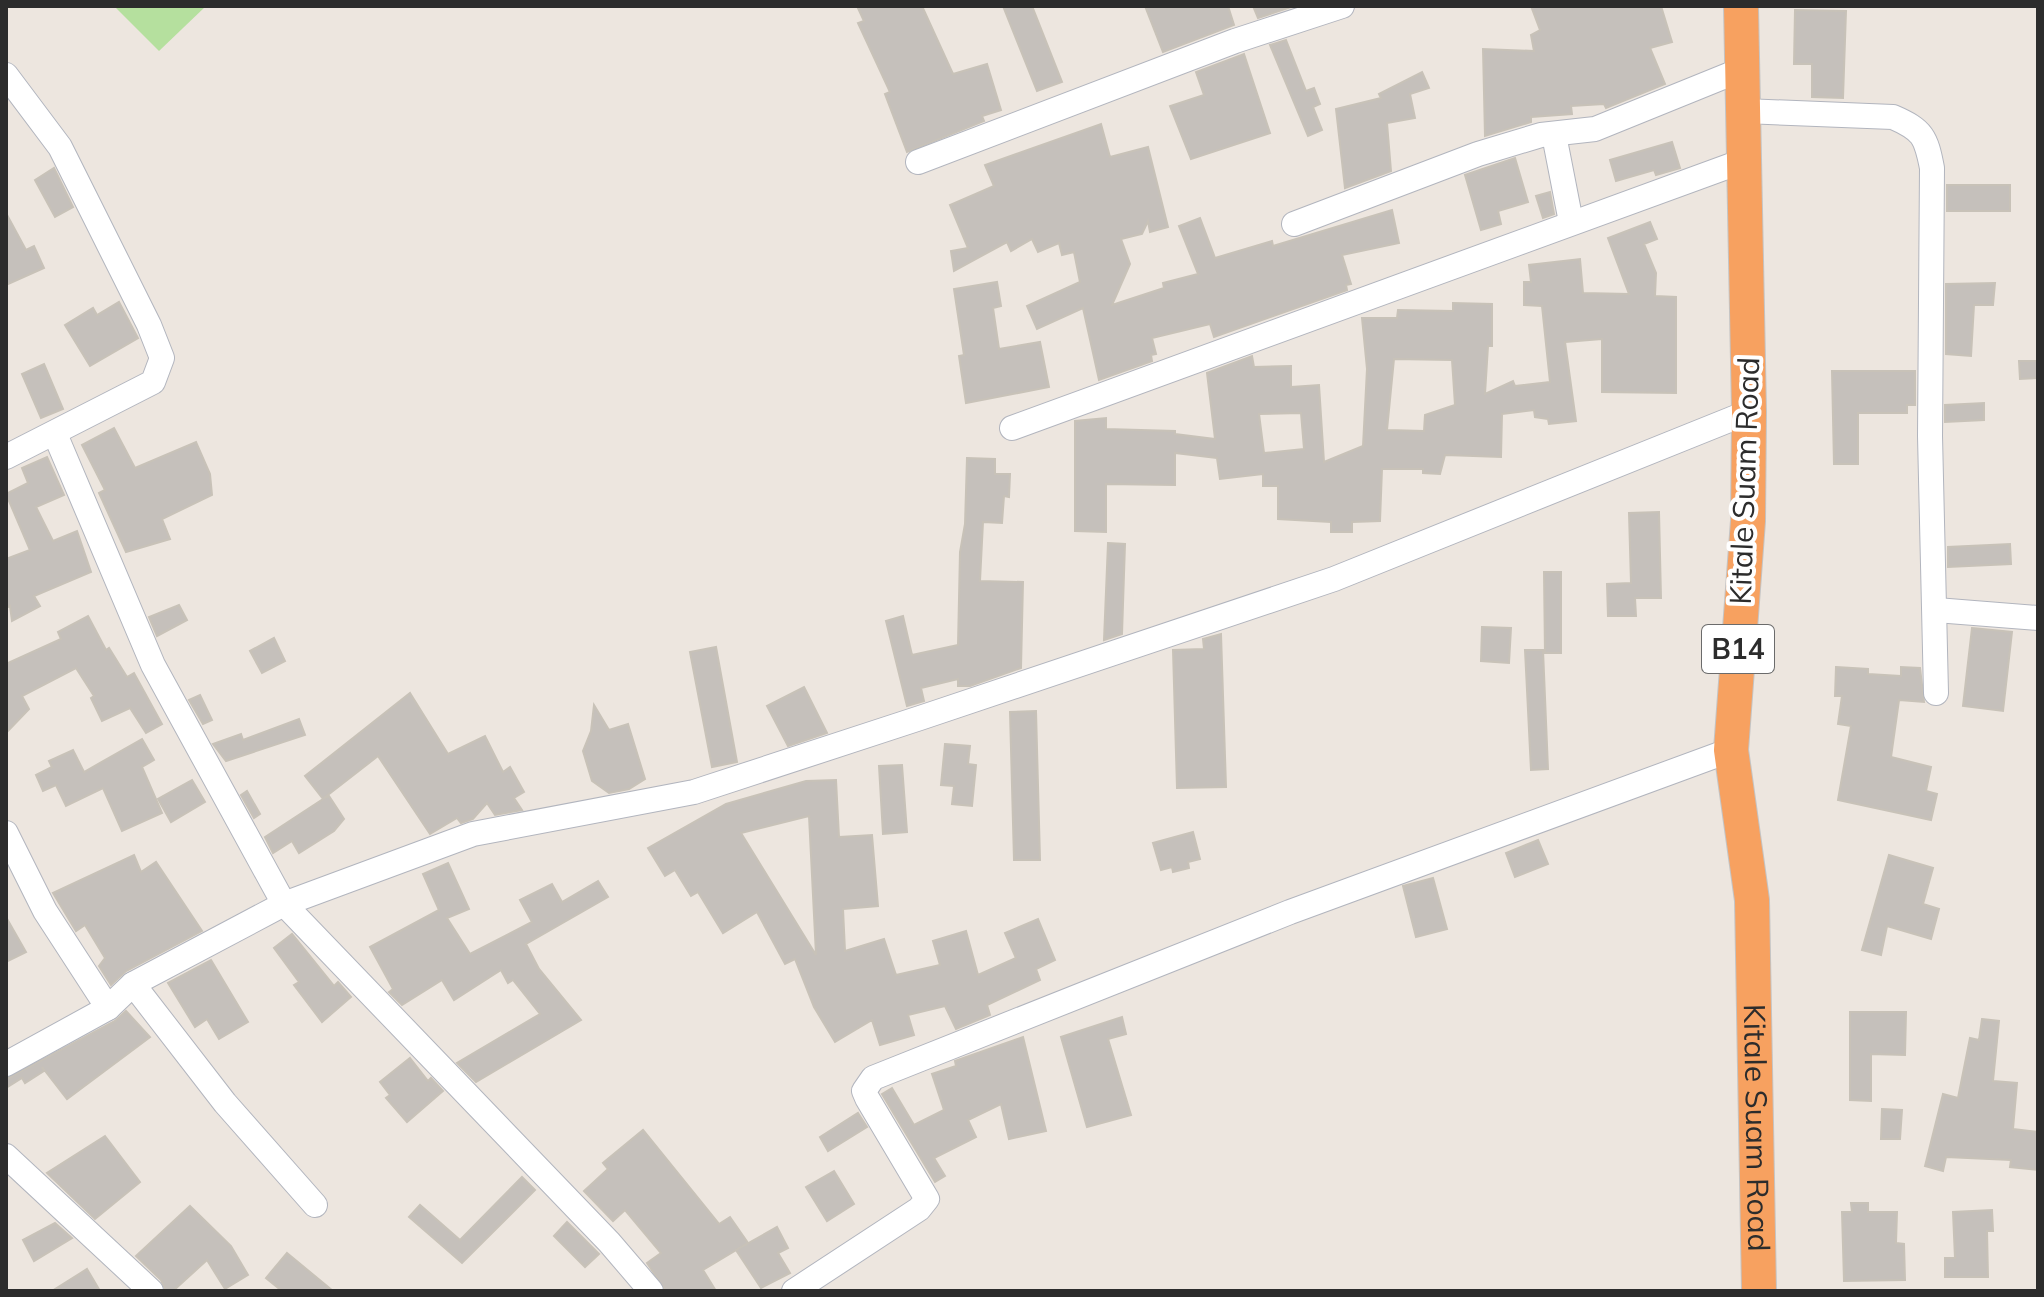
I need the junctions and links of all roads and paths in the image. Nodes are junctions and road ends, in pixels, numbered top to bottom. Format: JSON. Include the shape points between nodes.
{"nodes":[{"id":1,"x":1342,"y":6,"type":"edge"},
{"id":2,"x":1741,"y":6,"type":"edge"},
{"id":3,"x":1743,"y":69,"type":"junction"},
{"id":4,"x":6,"y":75,"type":"edge"},
{"id":5,"x":1744,"y":111,"type":"junction"},
{"id":6,"x":1554,"y":135,"type":"junction"},
{"id":7,"x":1743,"y":161,"type":"junction"},
{"id":8,"x":918,"y":162,"type":"dead end"},
{"id":9,"x":1571,"y":222,"type":"junction"},
{"id":10,"x":1294,"y":224,"type":"dead end"},
{"id":11,"x":1749,"y":412,"type":"junction"},
{"id":12,"x":1012,"y":428,"type":"dead end"},
{"id":13,"x":55,"y":434,"type":"junction"},
{"id":14,"x":6,"y":457,"type":"edge"},
{"id":15,"x":1936,"y":610,"type":"junction"},
{"id":16,"x":2038,"y":618,"type":"edge"},
{"id":17,"x":1936,"y":693,"type":"dead end"},
{"id":18,"x":1731,"y":750,"type":"junction"},
{"id":19,"x":6,"y":833,"type":"edge"},
{"id":20,"x":284,"y":904,"type":"junction"},
{"id":21,"x":133,"y":984,"type":"junction"},
{"id":22,"x":108,"y":1008,"type":"junction"},
{"id":23,"x":6,"y":1064,"type":"edge"},
{"id":24,"x":6,"y":1156,"type":"edge"},
{"id":25,"x":315,"y":1205,"type":"dead end"},
{"id":26,"x":151,"y":1291,"type":"edge"},
{"id":27,"x":651,"y":1291,"type":"edge"},
{"id":28,"x":794,"y":1291,"type":"edge"},
{"id":29,"x":1759,"y":1291,"type":"edge"}],
"edges":[{"from":1,"to":8,"type":"street","via":[[1235,41]]},
{"from":2,"to":3,"type":"highway","name":"Kitale Suam Road","number":"B14"},
{"from":3,"to":5,"type":"highway","name":"Kitale Suam Road","number":"B14"},
{"from":3,"to":6,"type":"street","via":[[1595,129]]},
{"from":4,"to":13,"type":"street","via":[[60,147],[162,358],[153,382]]},
{"from":5,"to":7,"type":"highway","name":"Kitale Suam Road","number":"B14"},
{"from":5,"to":15,"type":"street","via":[[1893,117],[1914,126],[1927,141],[1932,168],[1930,436]]},
{"from":6,"to":9,"type":"street"},
{"from":6,"to":10,"type":"street","via":[[1478,154]]},
{"from":7,"to":9,"type":"street"},
{"from":7,"to":11,"type":"highway","name":"Kitale Suam Road","number":"B14"},
{"from":9,"to":12,"type":"street"},
{"from":11,"to":18,"type":"highway","name":"Kitale Suam Road","number":"B14","via":[[1748,521]]},
{"from":11,"to":20,"type":"street","via":[[1305,589],[694,792],[473,834]]},
{"from":13,"to":14,"type":"street"},
{"from":13,"to":20,"type":"street","via":[[153,665]]},
{"from":15,"to":16,"type":"street"},
{"from":15,"to":17,"type":"street"},
{"from":18,"to":28,"type":"street","via":[[1290,912],[873,1078],[864,1091],[867,1098],[927,1199]]},
{"from":18,"to":29,"type":"highway","name":"Kitale Suam Road","number":"B14","via":[[1752,900]]},
{"from":19,"to":22,"type":"street","via":[[45,911]]},
{"from":20,"to":21,"type":"street"},
{"from":20,"to":27,"type":"street"},
{"from":21,"to":22,"type":"street"},
{"from":21,"to":25,"type":"street","via":[[217,1093]]},
{"from":22,"to":23,"type":"street"},
{"from":24,"to":26,"type":"street"}]}
